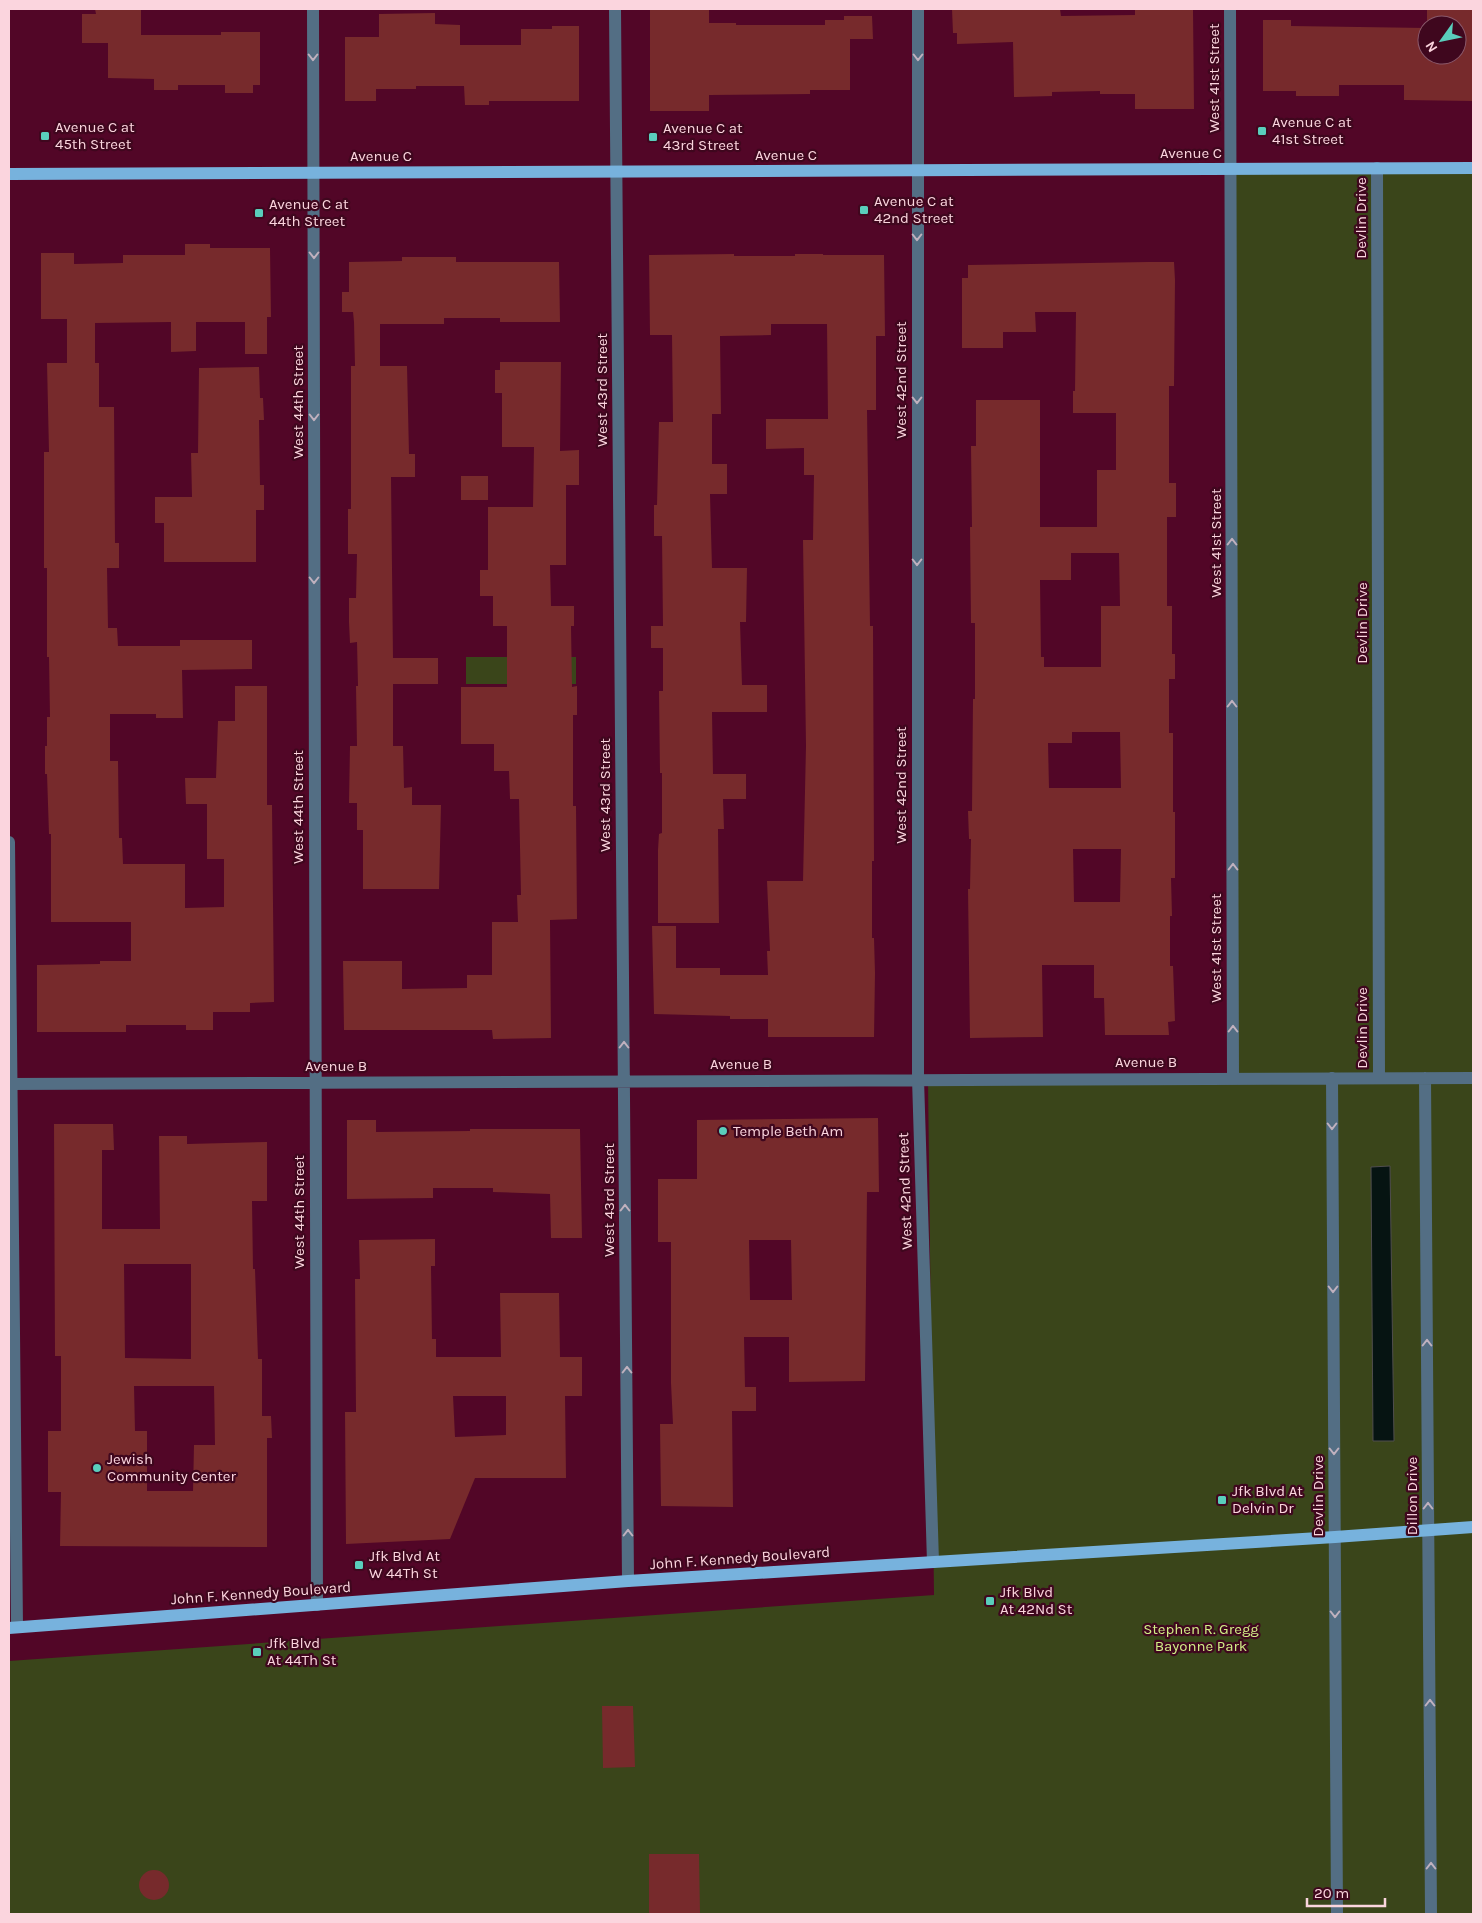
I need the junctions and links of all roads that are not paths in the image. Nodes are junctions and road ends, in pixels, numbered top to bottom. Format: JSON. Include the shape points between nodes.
{"nodes":[{"id":1,"x":313,"y":9,"type":"edge"},
{"id":2,"x":615,"y":9,"type":"edge"},
{"id":3,"x":918,"y":9,"type":"edge"},
{"id":4,"x":1230,"y":9,"type":"edge"},
{"id":5,"x":1377,"y":168,"type":"junction"},
{"id":6,"x":1473,"y":168,"type":"edge"},
{"id":7,"x":917,"y":169,"type":"junction"},
{"id":8,"x":1231,"y":169,"type":"junction"},
{"id":9,"x":616,"y":172,"type":"junction"},
{"id":10,"x":314,"y":173,"type":"junction"},
{"id":11,"x":9,"y":174,"type":"edge"},
{"id":12,"x":9,"y":842,"type":"edge"},
{"id":13,"x":1233,"y":1078,"type":"junction"},
{"id":14,"x":1332,"y":1078,"type":"junction"},
{"id":15,"x":1379,"y":1078,"type":"junction"},
{"id":16,"x":1425,"y":1078,"type":"junction"},
{"id":17,"x":1473,"y":1078,"type":"edge"},
{"id":18,"x":918,"y":1079,"type":"junction"},
{"id":19,"x":624,"y":1081,"type":"junction"},
{"id":20,"x":316,"y":1082,"type":"junction"},
{"id":21,"x":10,"y":1084,"type":"edge"},
{"id":22,"x":1473,"y":1526,"type":"edge"},
{"id":23,"x":1428,"y":1530,"type":"junction"},
{"id":24,"x":1335,"y":1537,"type":"junction"},
{"id":25,"x":933,"y":1562,"type":"junction"},
{"id":26,"x":628,"y":1582,"type":"junction"},
{"id":27,"x":317,"y":1605,"type":"junction"},
{"id":28,"x":13,"y":1627,"type":"edge"},
{"id":29,"x":1337,"y":1914,"type":"edge"},
{"id":30,"x":1431,"y":1914,"type":"edge"}],
"edges":[{"from":1,"to":10,"type":"street","name":"West 44th Street","one_way":true},
{"from":2,"to":9,"type":"street","name":"West 43rd Street"},
{"from":3,"to":7,"type":"street","name":"West 42nd Street","one_way":true},
{"from":4,"to":8,"type":"street","name":"West 41st Street"},
{"from":5,"to":6,"type":"main road","name":"Avenue C"},
{"from":5,"to":8,"type":"main road","name":"Avenue C"},
{"from":5,"to":15,"type":"street","name":"Devlin Drive"},
{"from":7,"to":8,"type":"main road","name":"Avenue C"},
{"from":7,"to":9,"type":"main road","name":"Avenue C"},
{"from":7,"to":18,"type":"street","name":"West 42nd Street","one_way":true},
{"from":13,"to":8,"type":"street","name":"West 41st Street","one_way":true},
{"from":9,"to":10,"type":"main road","name":"Avenue C"},
{"from":19,"to":9,"type":"street","name":"West 43rd Street","one_way":true},
{"from":10,"to":11,"type":"main road","name":"Avenue C"},
{"from":10,"to":20,"type":"street","name":"West 44th Street","one_way":true},
{"from":12,"to":21,"type":"street"},
{"from":13,"to":14,"type":"street","name":"Avenue B"},
{"from":13,"to":18,"type":"street","name":"Avenue B"},
{"from":14,"to":15,"type":"street","name":"Avenue B"},
{"from":14,"to":24,"type":"street","name":"Devlin Drive","one_way":true},
{"from":15,"to":16,"type":"street","name":"Avenue B"},
{"from":16,"to":17,"type":"street","name":"Avenue B"},
{"from":23,"to":16,"type":"street","name":"Dillon Drive","one_way":true},
{"from":18,"to":19,"type":"street","name":"Avenue B"},
{"from":18,"to":25,"type":"street","name":"West 42nd Street"},
{"from":19,"to":20,"type":"street","name":"Avenue B"},
{"from":26,"to":19,"type":"street","name":"West 43rd Street","one_way":true},
{"from":20,"to":21,"type":"street","name":"Avenue B"},
{"from":20,"to":27,"type":"street","name":"West 44th Street"},
{"from":21,"to":28,"type":"street"},
{"from":22,"to":23,"type":"main road","name":"John F. Kennedy Boulevard"},
{"from":23,"to":24,"type":"main road","name":"John F. Kennedy Boulevard"},
{"from":30,"to":23,"type":"street","name":"Dillon Drive","one_way":true},
{"from":24,"to":25,"type":"main road","name":"John F. Kennedy Boulevard"},
{"from":24,"to":29,"type":"street","name":"Devlin Drive","one_way":true},
{"from":25,"to":26,"type":"main road","name":"John F. Kennedy Boulevard"},
{"from":26,"to":27,"type":"main road","name":"John F. Kennedy Boulevard"},
{"from":27,"to":28,"type":"main road","name":"John F. Kennedy Boulevard"}]}
